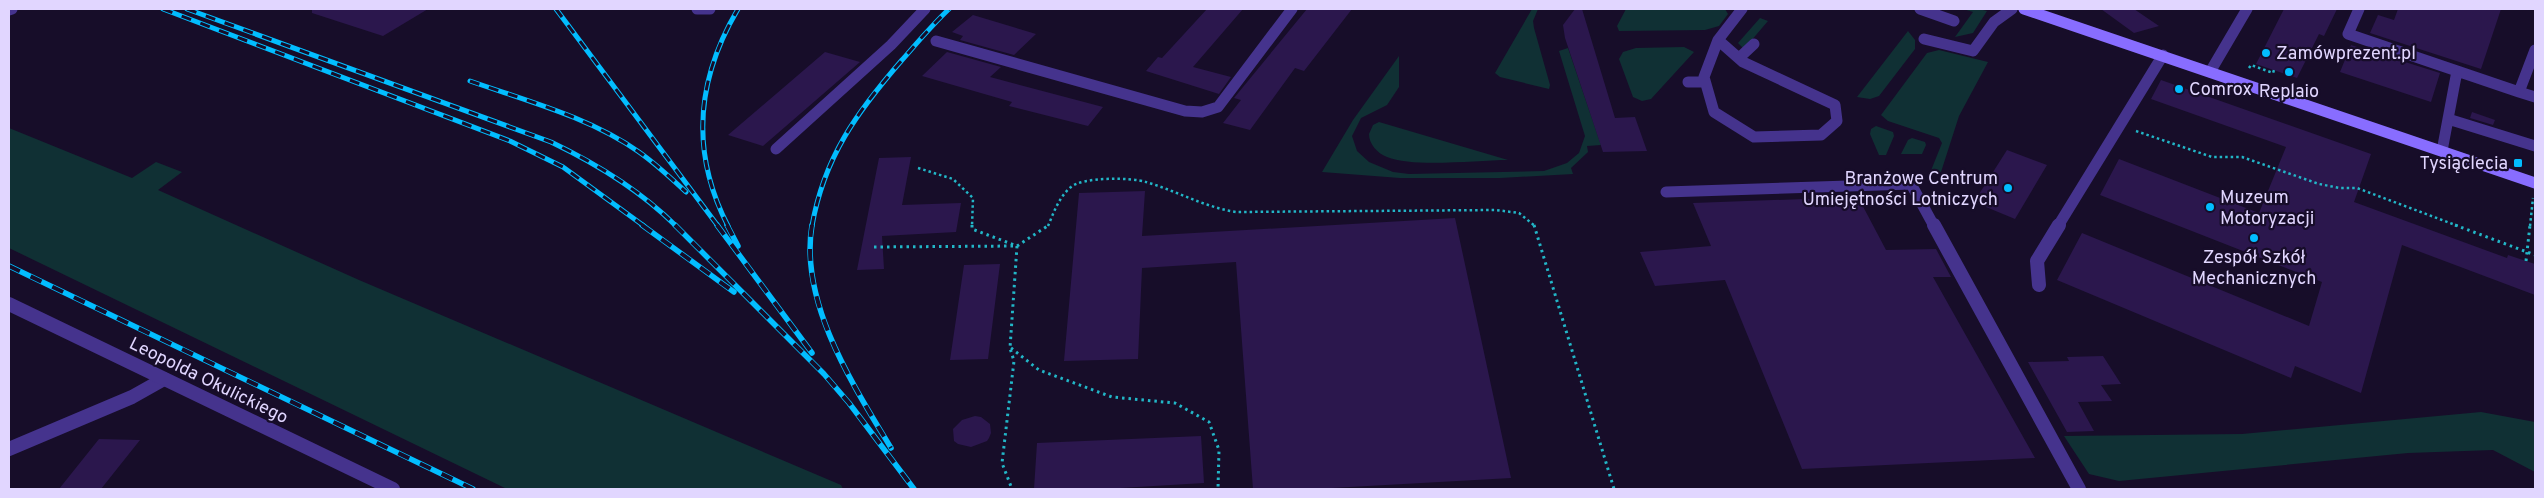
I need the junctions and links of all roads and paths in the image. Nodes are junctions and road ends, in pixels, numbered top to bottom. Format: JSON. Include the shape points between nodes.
{"nodes":[{"id":1,"x":696,"y":9,"type":"edge"},
{"id":2,"x":710,"y":9,"type":"edge"},
{"id":3,"x":926,"y":9,"type":"edge"},
{"id":4,"x":1292,"y":9,"type":"edge"},
{"id":5,"x":1742,"y":9,"type":"edge"},
{"id":6,"x":1920,"y":9,"type":"edge"},
{"id":7,"x":2012,"y":9,"type":"edge"},
{"id":8,"x":2024,"y":9,"type":"edge"},
{"id":9,"x":2247,"y":9,"type":"edge"},
{"id":10,"x":2359,"y":9,"type":"edge"},
{"id":11,"x":1954,"y":21,"type":"dead end"},
{"id":12,"x":1924,"y":39,"type":"dead end"},
{"id":13,"x":1718,"y":40,"type":"junction"},
{"id":14,"x":936,"y":41,"type":"dead end"},
{"id":15,"x":1754,"y":48,"type":"dead end"},
{"id":16,"x":2535,"y":50,"type":"edge"},
{"id":17,"x":2163,"y":55,"type":"junction"},
{"id":18,"x":1741,"y":60,"type":"junction"},
{"id":19,"x":2251,"y":65,"type":"dead end"},
{"id":20,"x":2274,"y":70,"type":"dead end"},
{"id":21,"x":2457,"y":71,"type":"junction"},
{"id":22,"x":2210,"y":72,"type":"junction"},
{"id":23,"x":1688,"y":82,"type":"dead end"},
{"id":24,"x":1705,"y":82,"type":"junction"},
{"id":25,"x":2519,"y":92,"type":"junction"},
{"id":26,"x":2535,"y":97,"type":"edge"},
{"id":27,"x":2448,"y":119,"type":"junction"},
{"id":28,"x":2119,"y":124,"type":"junction"},
{"id":29,"x":2535,"y":146,"type":"edge"},
{"id":30,"x":776,"y":149,"type":"dead end"},
{"id":31,"x":2442,"y":151,"type":"junction"},
{"id":32,"x":918,"y":168,"type":"dead end"},
{"id":33,"x":2535,"y":183,"type":"edge"},
{"id":34,"x":1666,"y":192,"type":"dead end"},
{"id":35,"x":2533,"y":197,"type":"dead end"},
{"id":36,"x":1017,"y":246,"type":"junction"},
{"id":37,"x":874,"y":247,"type":"dead end"},
{"id":38,"x":2527,"y":252,"type":"junction"},
{"id":39,"x":2535,"y":255,"type":"edge"},
{"id":40,"x":2526,"y":261,"type":"dead end"},
{"id":41,"x":2039,"y":285,"type":"dead end"},
{"id":42,"x":9,"y":304,"type":"edge"},
{"id":43,"x":1010,"y":348,"type":"junction"},
{"id":44,"x":164,"y":379,"type":"junction"},
{"id":45,"x":9,"y":449,"type":"edge"},
{"id":46,"x":393,"y":489,"type":"edge"},
{"id":47,"x":1012,"y":489,"type":"edge"},
{"id":48,"x":1218,"y":489,"type":"edge"},
{"id":49,"x":1614,"y":489,"type":"edge"},
{"id":50,"x":2079,"y":489,"type":"edge"}],
"edges":[{"from":1,"to":2,"type":"street"},
{"from":3,"to":30,"type":"street"},
{"from":4,"to":14,"type":"street","via":[[1218,107],[1202,112],[1185,111]]},
{"from":5,"to":13,"type":"street"},
{"from":6,"to":11,"type":"street"},
{"from":7,"to":12,"type":"street","via":[[1994,22],[1973,51]]},
{"from":8,"to":17,"type":"street"},
{"from":9,"to":22,"type":"street"},
{"from":10,"to":21,"type":"street","via":[[2348,34]]},
{"from":13,"to":18,"type":"street"},
{"from":13,"to":24,"type":"street"},
{"from":15,"to":18,"type":"street"},
{"from":16,"to":25,"type":"street"},
{"from":17,"to":22,"type":"street"},
{"from":17,"to":28,"type":"street"},
{"from":18,"to":24,"type":"street","via":[[1761,66],[1836,104],[1838,121],[1821,135],[1754,137],[1714,112]]},
{"from":19,"to":20,"type":"path","via":[[2273,73]]},
{"from":21,"to":25,"type":"street"},
{"from":21,"to":27,"type":"street"},
{"from":22,"to":31,"type":"street"},
{"from":23,"to":24,"type":"street"},
{"from":25,"to":26,"type":"street"},
{"from":27,"to":29,"type":"street"},
{"from":27,"to":31,"type":"street"},
{"from":28,"to":38,"type":"path","via":[[2212,157],[2223,154],[2243,157],[2319,184],[2357,188]]},
{"from":28,"to":41,"type":"street","via":[[2037,261]]},
{"from":31,"to":33,"type":"street"},
{"from":32,"to":36,"type":"path","via":[[953,179],[973,198],[972,229]]},
{"from":34,"to":50,"type":"street","via":[[1911,184]]},
{"from":35,"to":38,"type":"path"},
{"from":36,"to":37,"type":"path"},
{"from":36,"to":43,"type":"path"},
{"from":36,"to":49,"type":"path","via":[[1048,227],[1060,198],[1072,185],[1096,179],[1144,181],[1216,209],[1236,212],[1496,210],[1519,213],[1535,226]]},
{"from":38,"to":39,"type":"path"},
{"from":38,"to":40,"type":"path"},
{"from":42,"to":44,"type":"street","name":"Leopolda Okulickiego"},
{"from":43,"to":47,"type":"path","via":[[1014,361],[1002,463]]},
{"from":43,"to":48,"type":"path","via":[[1039,370],[1103,394],[1175,403],[1210,422],[1219,450]]},
{"from":44,"to":45,"type":"street","via":[[132,397]]},
{"from":44,"to":46,"type":"street","name":"Leopolda Okulickiego"}]}
